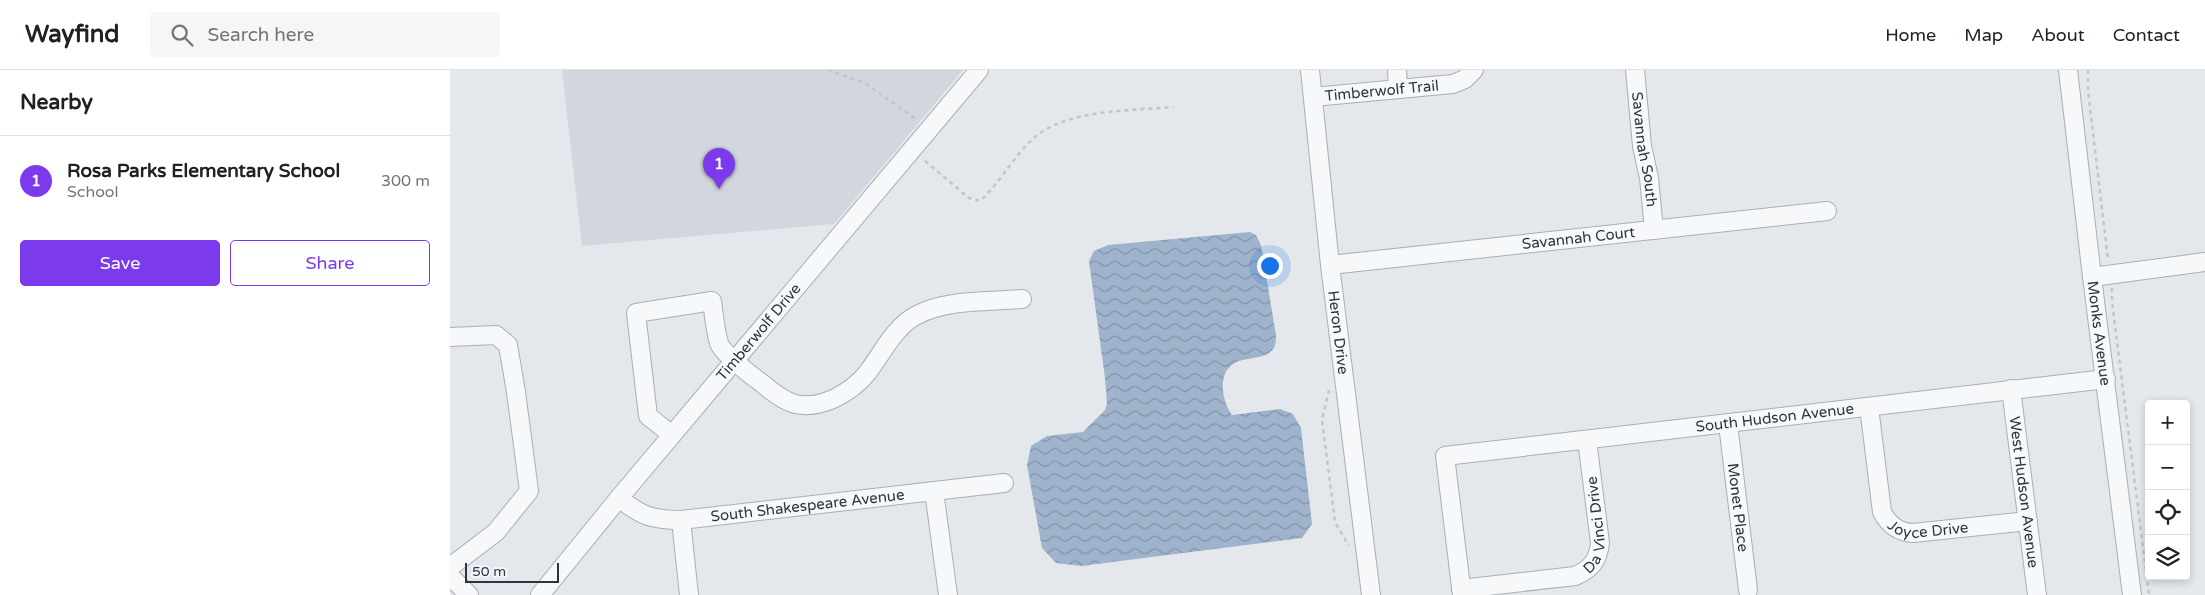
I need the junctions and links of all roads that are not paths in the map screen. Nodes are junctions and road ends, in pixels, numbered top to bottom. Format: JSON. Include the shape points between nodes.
{"nodes":[{"id":1,"x":979,"y":70,"type":"edge"},
{"id":2,"x":1310,"y":70,"type":"edge"},
{"id":3,"x":1397,"y":70,"type":"edge"},
{"id":4,"x":1474,"y":70,"type":"edge"},
{"id":5,"x":1635,"y":70,"type":"edge"},
{"id":6,"x":2068,"y":70,"type":"edge"},
{"id":7,"x":1398,"y":90,"type":"junction"},
{"id":8,"x":1313,"y":97,"type":"junction"},
{"id":9,"x":1827,"y":211,"type":"dead end"},
{"id":10,"x":1654,"y":230,"type":"junction"},
{"id":11,"x":2205,"y":262,"type":"edge"},
{"id":12,"x":1330,"y":266,"type":"junction"},
{"id":13,"x":2092,"y":277,"type":"junction"},
{"id":14,"x":1022,"y":299,"type":"dead end"},
{"id":15,"x":450,"y":337,"type":"edge"},
{"id":16,"x":734,"y":361,"type":"junction"},
{"id":17,"x":2106,"y":379,"type":"junction"},
{"id":18,"x":2011,"y":389,"type":"junction"},
{"id":19,"x":1869,"y":407,"type":"junction"},
{"id":20,"x":1728,"y":424,"type":"junction"},
{"id":21,"x":672,"y":435,"type":"junction"},
{"id":22,"x":1587,"y":440,"type":"junction"},
{"id":23,"x":1004,"y":483,"type":"dead end"},
{"id":24,"x":934,"y":491,"type":"junction"},
{"id":25,"x":619,"y":498,"type":"junction"},
{"id":26,"x":681,"y":520,"type":"junction"},
{"id":27,"x":2028,"y":521,"type":"junction"},
{"id":28,"x":450,"y":567,"type":"edge"},
{"id":29,"x":450,"y":576,"type":"edge"},
{"id":30,"x":1748,"y":590,"type":"dead end"},
{"id":31,"x":1462,"y":592,"type":"edge"},
{"id":32,"x":469,"y":595,"type":"edge"},
{"id":33,"x":540,"y":595,"type":"edge"},
{"id":34,"x":689,"y":595,"type":"edge"},
{"id":35,"x":948,"y":595,"type":"edge"},
{"id":36,"x":1371,"y":595,"type":"edge"},
{"id":37,"x":2037,"y":595,"type":"edge"},
{"id":38,"x":2132,"y":595,"type":"edge"}],
"edges":[{"from":1,"to":16,"type":"street","name":"Timberwolf Drive"},
{"from":2,"to":8,"type":"street","name":"Heron Drive"},
{"from":3,"to":7,"type":"street"},
{"from":4,"to":7,"type":"street","name":"Timberwolf Trail","via":[[1465,79],[1452,84]]},
{"from":5,"to":10,"type":"street","name":"Savannah South"},
{"from":6,"to":13,"type":"street","name":"Monks Avenue"},
{"from":7,"to":8,"type":"street","name":"Timberwolf Trail"},
{"from":8,"to":12,"type":"street","name":"Heron Drive"},
{"from":9,"to":10,"type":"street","name":"Savannah Court"},
{"from":10,"to":12,"type":"street","name":"Savannah Court"},
{"from":11,"to":13,"type":"street"},
{"from":12,"to":36,"type":"street","name":"Heron Drive"},
{"from":13,"to":17,"type":"street","name":"Monks Avenue"},
{"from":14,"to":16,"type":"street","via":[[942,306],[918,314],[904,323],[866,374],[848,390],[825,403],[796,404],[778,397]]},
{"from":15,"to":28,"type":"street","via":[[496,335],[508,345],[529,492],[496,532]]},
{"from":16,"to":21,"type":"street","name":"Timberwolf Drive"},
{"from":16,"to":21,"type":"street","via":[[719,345],[712,301],[636,313],[648,416]]},
{"from":17,"to":18,"type":"street","name":"South Hudson Avenue"},
{"from":17,"to":38,"type":"street","name":"Monks Avenue"},
{"from":18,"to":19,"type":"street","name":"South Hudson Avenue"},
{"from":18,"to":27,"type":"street","name":"West Hudson Avenue"},
{"from":19,"to":20,"type":"street","name":"South Hudson Avenue"},
{"from":19,"to":27,"type":"street","name":"Joyce Drive","via":[[1882,512],[1894,527],[1913,533]]},
{"from":20,"to":22,"type":"street","name":"South Hudson Avenue"},
{"from":20,"to":30,"type":"street","name":"Monet Place"},
{"from":21,"to":25,"type":"street","name":"Timberwolf Drive"},
{"from":22,"to":31,"type":"street","name":"Da Vinci Drive","via":[[1600,543],[1594,565],[1575,576]]},
{"from":22,"to":31,"type":"street","name":"South Hudson Avenue","via":[[1445,456]]},
{"from":23,"to":24,"type":"street","name":"South Shakespeare Avenue"},
{"from":24,"to":26,"type":"street","name":"South Shakespeare Avenue"},
{"from":24,"to":35,"type":"street"},
{"from":25,"to":26,"type":"street","name":"South Shakespeare Avenue","via":[[637,513],[648,517]]},
{"from":25,"to":33,"type":"street","name":"Timberwolf Drive"},
{"from":26,"to":34,"type":"street"},
{"from":27,"to":37,"type":"street","name":"West Hudson Avenue"},
{"from":29,"to":32,"type":"street"}]}
